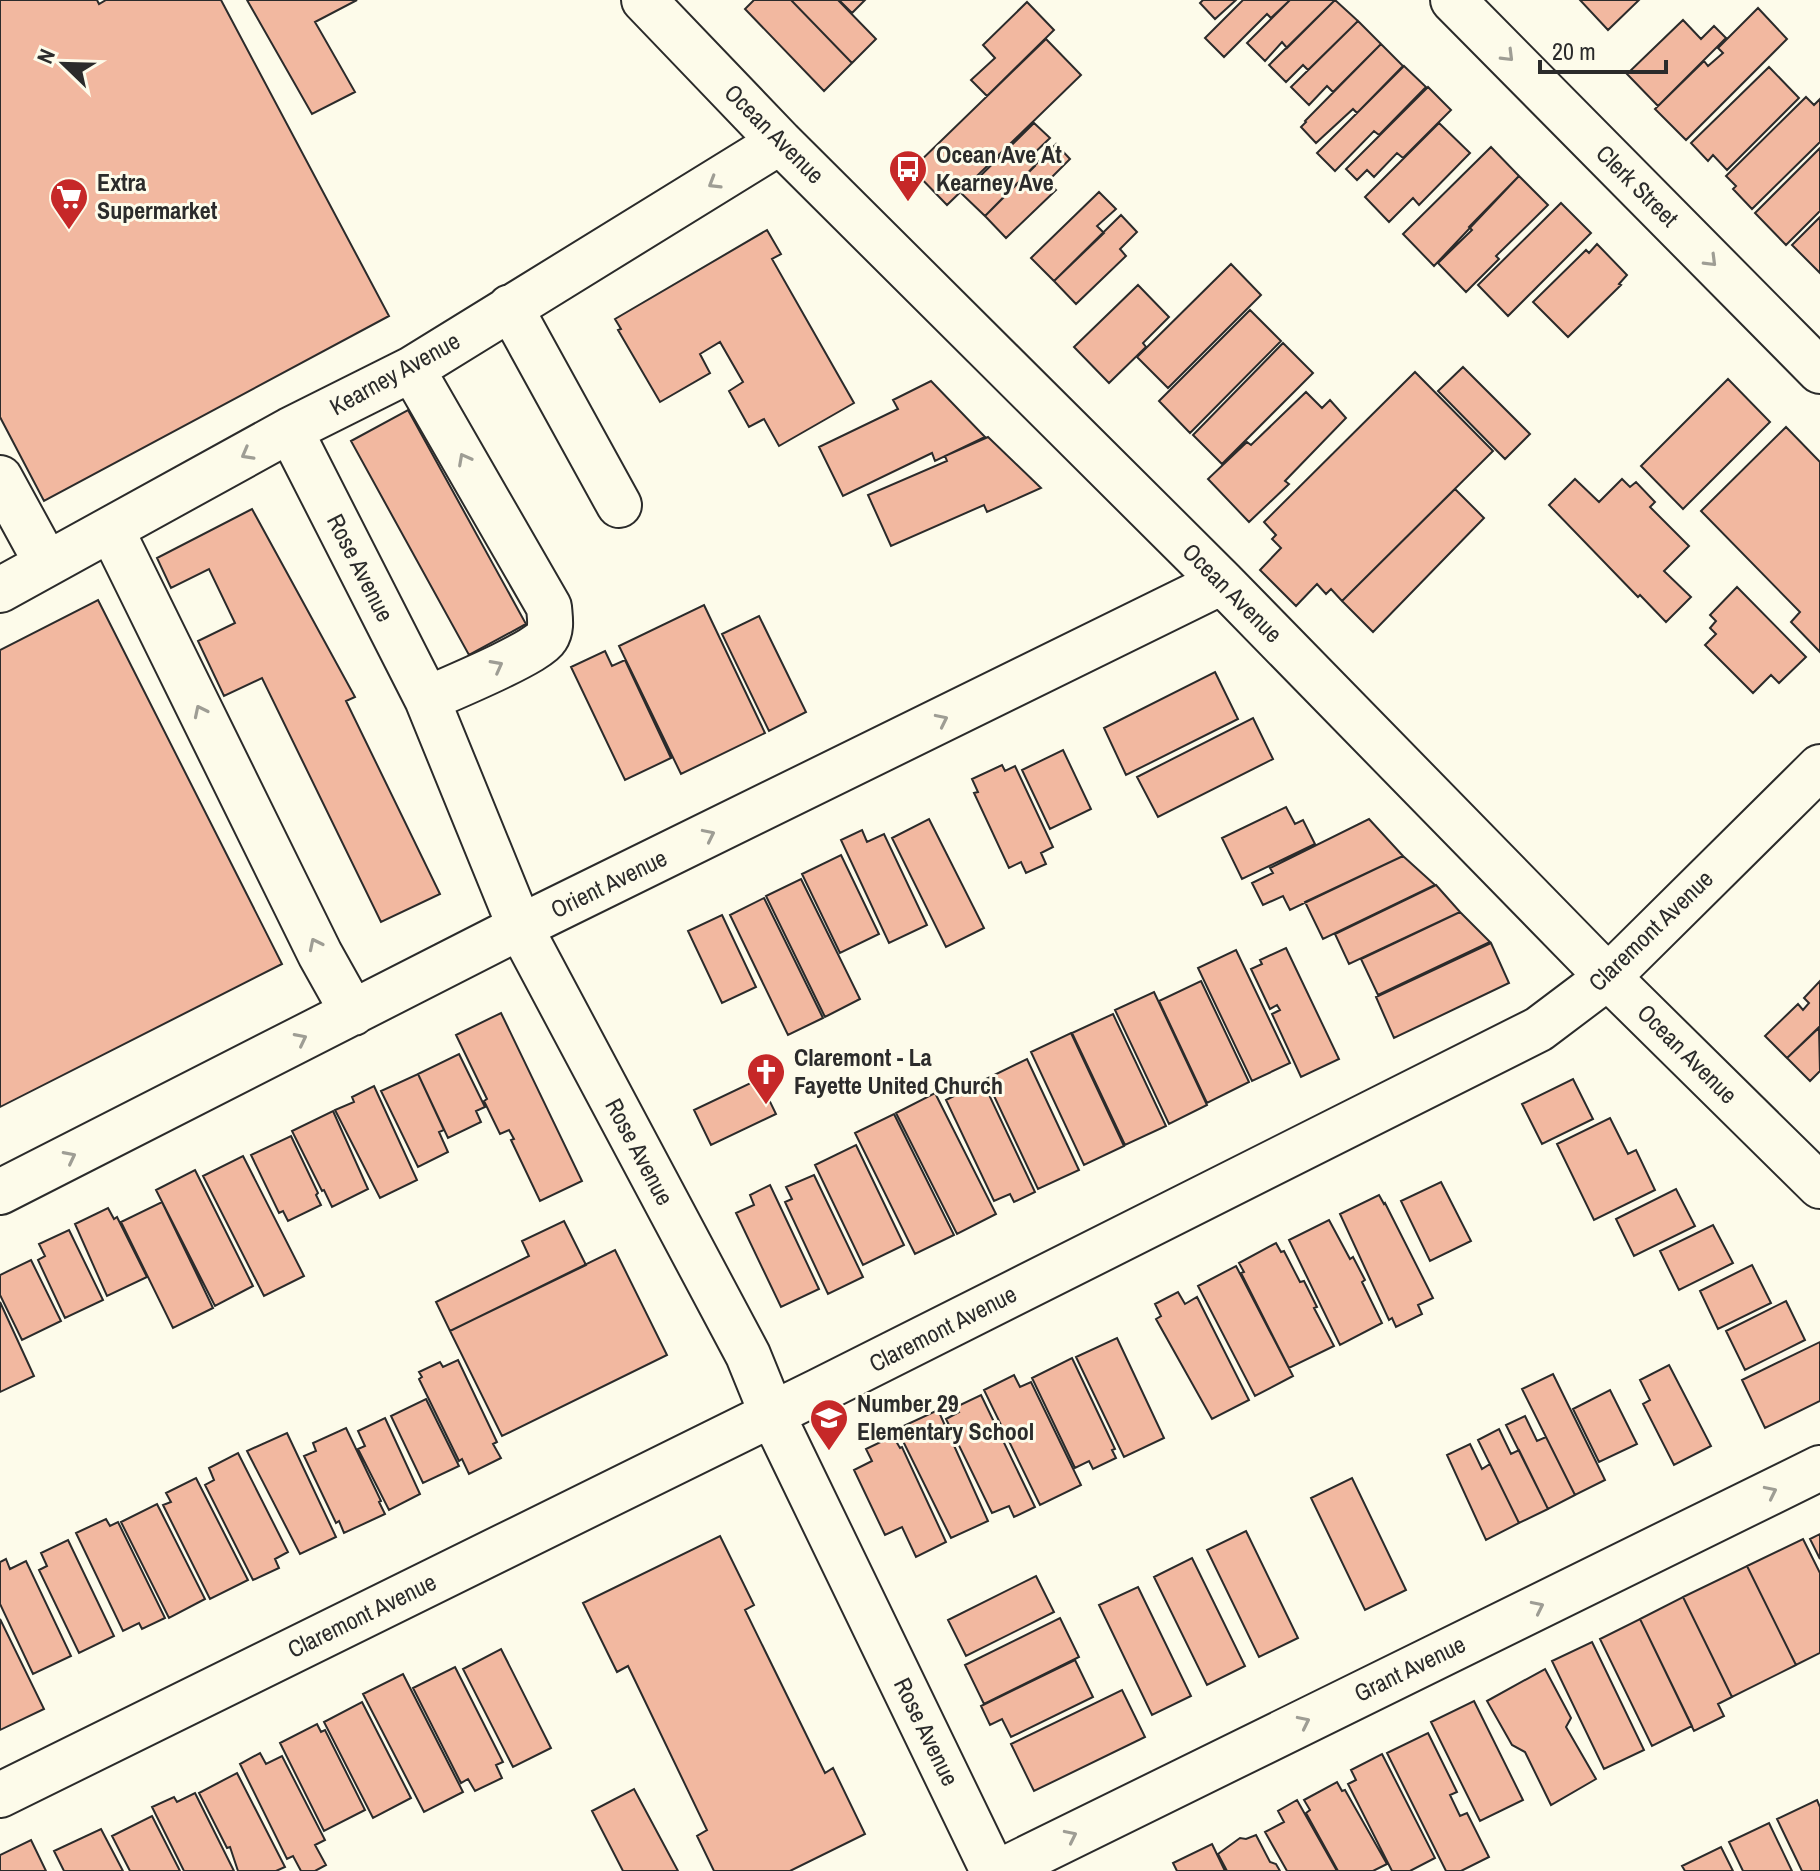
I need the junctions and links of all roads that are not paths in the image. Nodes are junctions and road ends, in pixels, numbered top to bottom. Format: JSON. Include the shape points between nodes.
{"nodes":[{"id":1,"x":1453,"y":0,"type":"edge"},
{"id":2,"x":662,"y":6,"type":"edge"},
{"id":3,"x":780,"y":142,"type":"junction"},
{"id":4,"x":510,"y":307,"type":"junction"},
{"id":5,"x":412,"y":369,"type":"junction"},
{"id":6,"x":1820,"y":371,"type":"edge"},
{"id":7,"x":290,"y":430,"type":"junction"},
{"id":8,"x":0,"y":478,"type":"edge"},
{"id":9,"x":619,"y":505,"type":"dead end"},
{"id":10,"x":111,"y":529,"type":"junction"},
{"id":11,"x":47,"y":564,"type":"junction"},
{"id":12,"x":1222,"y":582,"type":"junction"},
{"id":13,"x":0,"y":590,"type":"edge"},
{"id":14,"x":427,"y":699,"type":"junction"},
{"id":15,"x":1820,"y":767,"type":"edge"},
{"id":16,"x":520,"y":927,"type":"junction"},
{"id":17,"x":1608,"y":977,"type":"junction"},
{"id":18,"x":353,"y":1013,"type":"junction"},
{"id":19,"x":1820,"y":1186,"type":"edge"},
{"id":20,"x":0,"y":1192,"type":"edge"},
{"id":21,"x":772,"y":1414,"type":"junction"},
{"id":22,"x":1820,"y":1468,"type":"edge"},
{"id":23,"x":0,"y":1795,"type":"edge"},
{"id":24,"x":993,"y":1871,"type":"edge"},
{"id":25,"x":1001,"y":1871,"type":"edge"}],
"edges":[{"from":1,"to":6,"type":"street","name":"Clerk Street","one_way":true},
{"from":2,"to":3,"type":"street","name":"Ocean Avenue"},
{"from":3,"to":4,"type":"street","name":"Kearney Avenue","one_way":true},
{"from":3,"to":12,"type":"street","name":"Ocean Avenue"},
{"from":4,"to":5,"type":"street","name":"Kearney Avenue"},
{"from":4,"to":9,"type":"street"},
{"from":5,"to":7,"type":"street","name":"Kearney Avenue"},
{"from":14,"to":5,"type":"street","one_way":true,"via":[[544,642],[551,628],[549,607]]},
{"from":7,"to":10,"type":"street","name":"Kearney Avenue","one_way":true},
{"from":7,"to":14,"type":"street","name":"Rose Avenue"},
{"from":8,"to":11,"type":"street"},
{"from":10,"to":11,"type":"street","name":"Kearney Avenue"},
{"from":18,"to":10,"type":"street","one_way":true},
{"from":11,"to":13,"type":"street","name":"Kearney Avenue"},
{"from":16,"to":12,"type":"street","name":"Orient Avenue","one_way":true},
{"from":12,"to":17,"type":"street","name":"Ocean Avenue"},
{"from":14,"to":16,"type":"street","name":"Rose Avenue"},
{"from":15,"to":17,"type":"street","name":"Claremont Avenue"},
{"from":16,"to":18,"type":"street","name":"Orient Avenue"},
{"from":16,"to":21,"type":"street","name":"Rose Avenue","via":[[748,1355]]},
{"from":17,"to":19,"type":"street","name":"Ocean Avenue"},
{"from":17,"to":21,"type":"street","name":"Claremont Avenue","via":[[1539,1029]]},
{"from":20,"to":18,"type":"street","name":"Orient Avenue","one_way":true},
{"from":21,"to":23,"type":"street","name":"Claremont Avenue"},
{"from":21,"to":24,"type":"street","name":"Rose Avenue"},
{"from":25,"to":22,"type":"street","name":"Grant Avenue","one_way":true}]}
